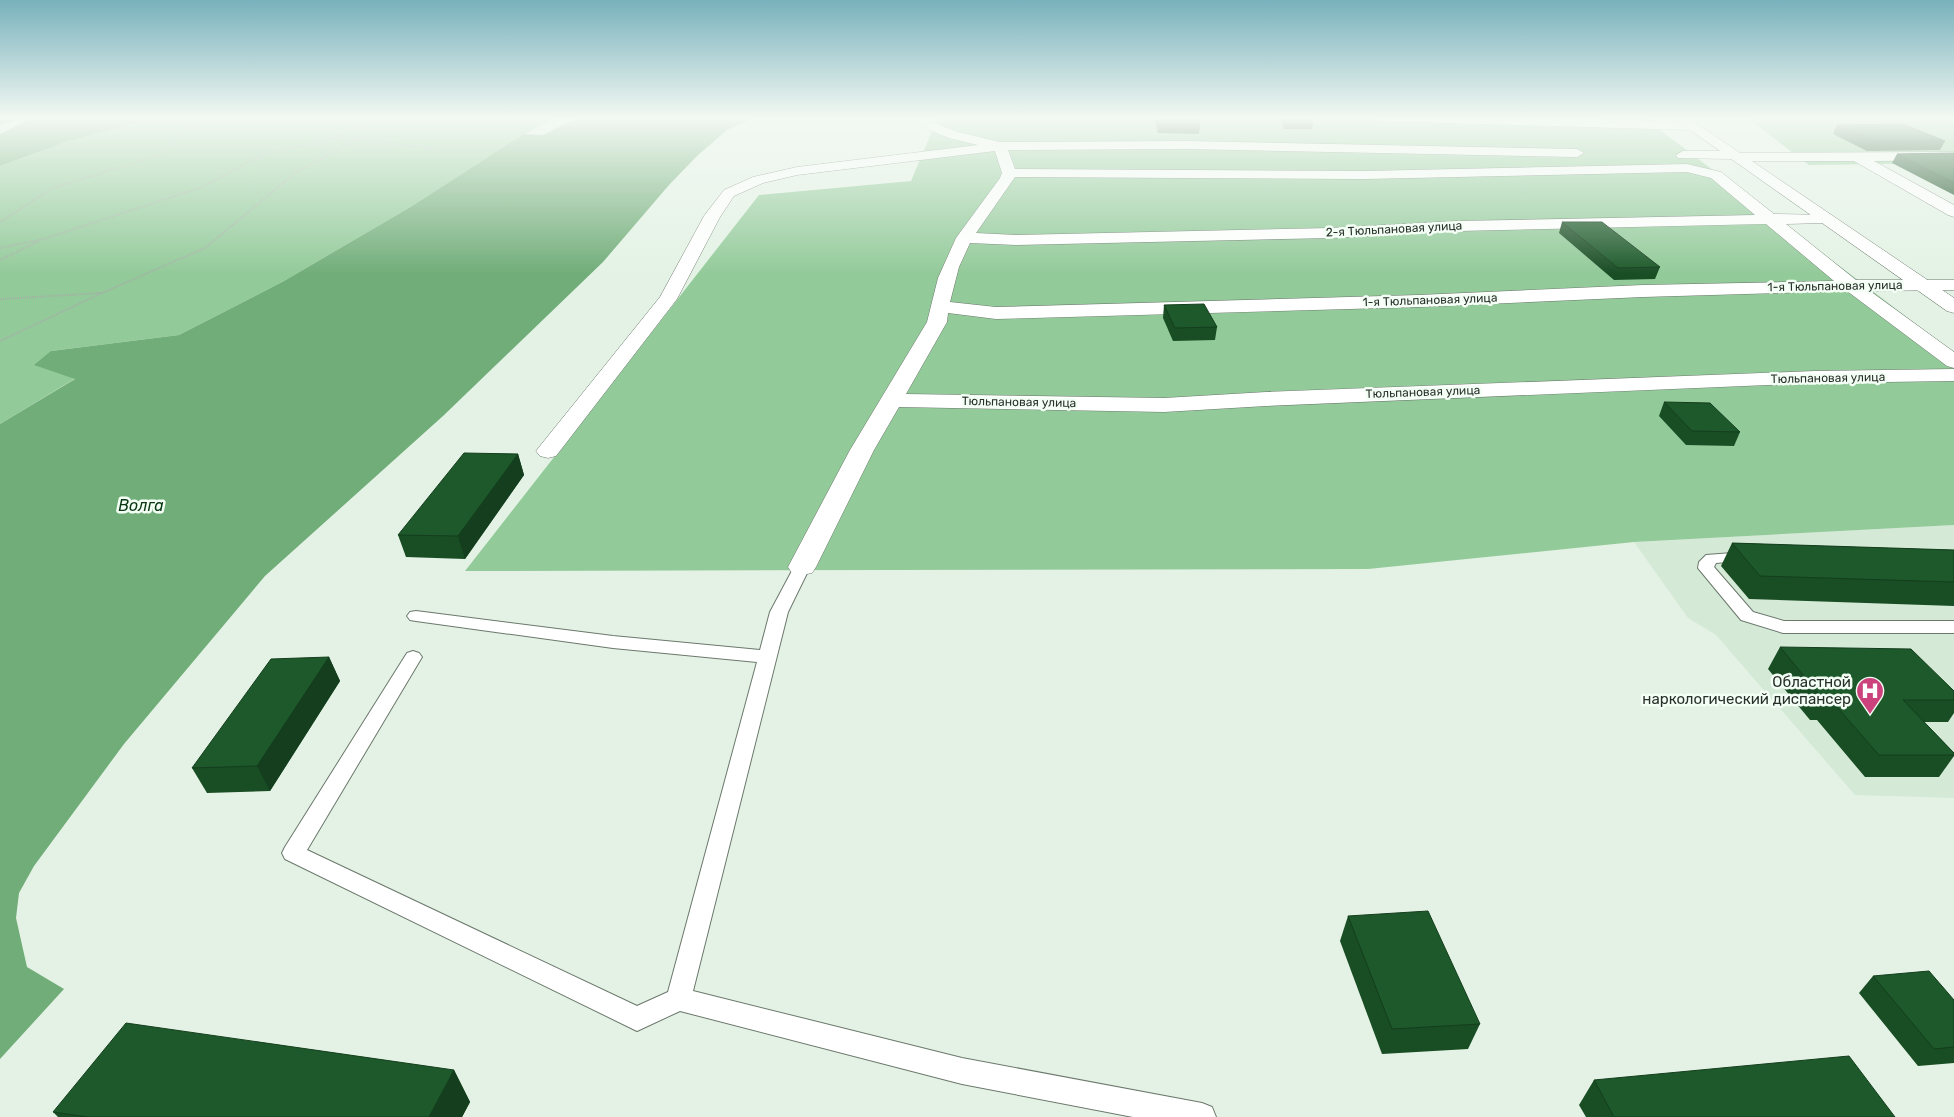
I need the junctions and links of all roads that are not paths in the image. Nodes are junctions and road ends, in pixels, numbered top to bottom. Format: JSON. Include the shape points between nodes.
{"nodes":[{"id":1,"x":805,"y":169,"type":"edge"},
{"id":2,"x":1008,"y":169,"type":"edge"},
{"id":3,"x":1635,"y":169,"type":"edge"},
{"id":4,"x":1692,"y":169,"type":"edge"},
{"id":5,"x":1753,"y":169,"type":"edge"},
{"id":6,"x":1878,"y":169,"type":"edge"},
{"id":7,"x":1009,"y":173,"type":"junction"},
{"id":8,"x":1954,"y":212,"type":"edge"},
{"id":9,"x":1824,"y":218,"type":"junction"},
{"id":10,"x":1772,"y":219,"type":"junction"},
{"id":11,"x":964,"y":238,"type":"junction"},
{"id":12,"x":1920,"y":284,"type":"junction"},
{"id":13,"x":1852,"y":286,"type":"junction"},
{"id":14,"x":1954,"y":286,"type":"edge"},
{"id":15,"x":940,"y":306,"type":"junction"},
{"id":16,"x":1954,"y":307,"type":"edge"},
{"id":17,"x":1954,"y":362,"type":"edge"},
{"id":18,"x":1954,"y":375,"type":"edge"},
{"id":19,"x":892,"y":400,"type":"junction"},
{"id":20,"x":548,"y":451,"type":"dead end"},
{"id":21,"x":1761,"y":557,"type":"edge"},
{"id":22,"x":802,"y":566,"type":"joint"},
{"id":23,"x":416,"y":616,"type":"dead end"},
{"id":24,"x":1954,"y":627,"type":"edge"},
{"id":25,"x":413,"y":657,"type":"dead end"},
{"id":26,"x":767,"y":658,"type":"junction"},
{"id":27,"x":679,"y":999,"type":"junction"},
{"id":28,"x":1202,"y":1117,"type":"edge"}],
"edges":[{"from":1,"to":20,"type":"street","via":[[758,180],[729,193],[712,216],[668,299]]},
{"from":2,"to":7,"type":"street"},
{"from":3,"to":7,"type":"street","via":[[1365,175]]},
{"from":4,"to":10,"type":"street","via":[[1716,175]]},
{"from":5,"to":9,"type":"street"},
{"from":6,"to":8,"type":"street"},
{"from":7,"to":11,"type":"street"},
{"from":9,"to":10,"type":"street","name":"2-я Тюльпановая улица"},
{"from":9,"to":12,"type":"street"},
{"from":10,"to":11,"type":"street","name":"2-я Тюльпановая улица","via":[[1458,226],[1331,233],[1016,240]]},
{"from":10,"to":13,"type":"street"},
{"from":11,"to":15,"type":"street"},
{"from":12,"to":13,"type":"street","name":"1-я Тюльпановая улица"},
{"from":12,"to":14,"type":"street","name":"1-я Тюльпановая улица"},
{"from":12,"to":16,"type":"street"},
{"from":13,"to":15,"type":"street","name":"1-я Тюльпановая улица","via":[[1643,290],[1418,301],[996,313]]},
{"from":13,"to":17,"type":"street"},
{"from":15,"to":19,"type":"street","via":[[937,322]]},
{"from":18,"to":19,"type":"street","name":"Тюльпановая улица","via":[[1815,377],[1164,404]]},
{"from":19,"to":22,"type":"street","via":[[862,450]]},
{"from":21,"to":24,"type":"lane","via":[[1712,558],[1707,562],[1706,568],[1747,616],[1783,626]]},
{"from":22,"to":26,"type":"lane","via":[[778,612]]},
{"from":23,"to":26,"type":"lane"},
{"from":25,"to":27,"type":"lane","via":[[293,853],[637,1019]]},
{"from":26,"to":27,"type":"lane"},
{"from":27,"to":28,"type":"lane","via":[[962,1071]]}]}
